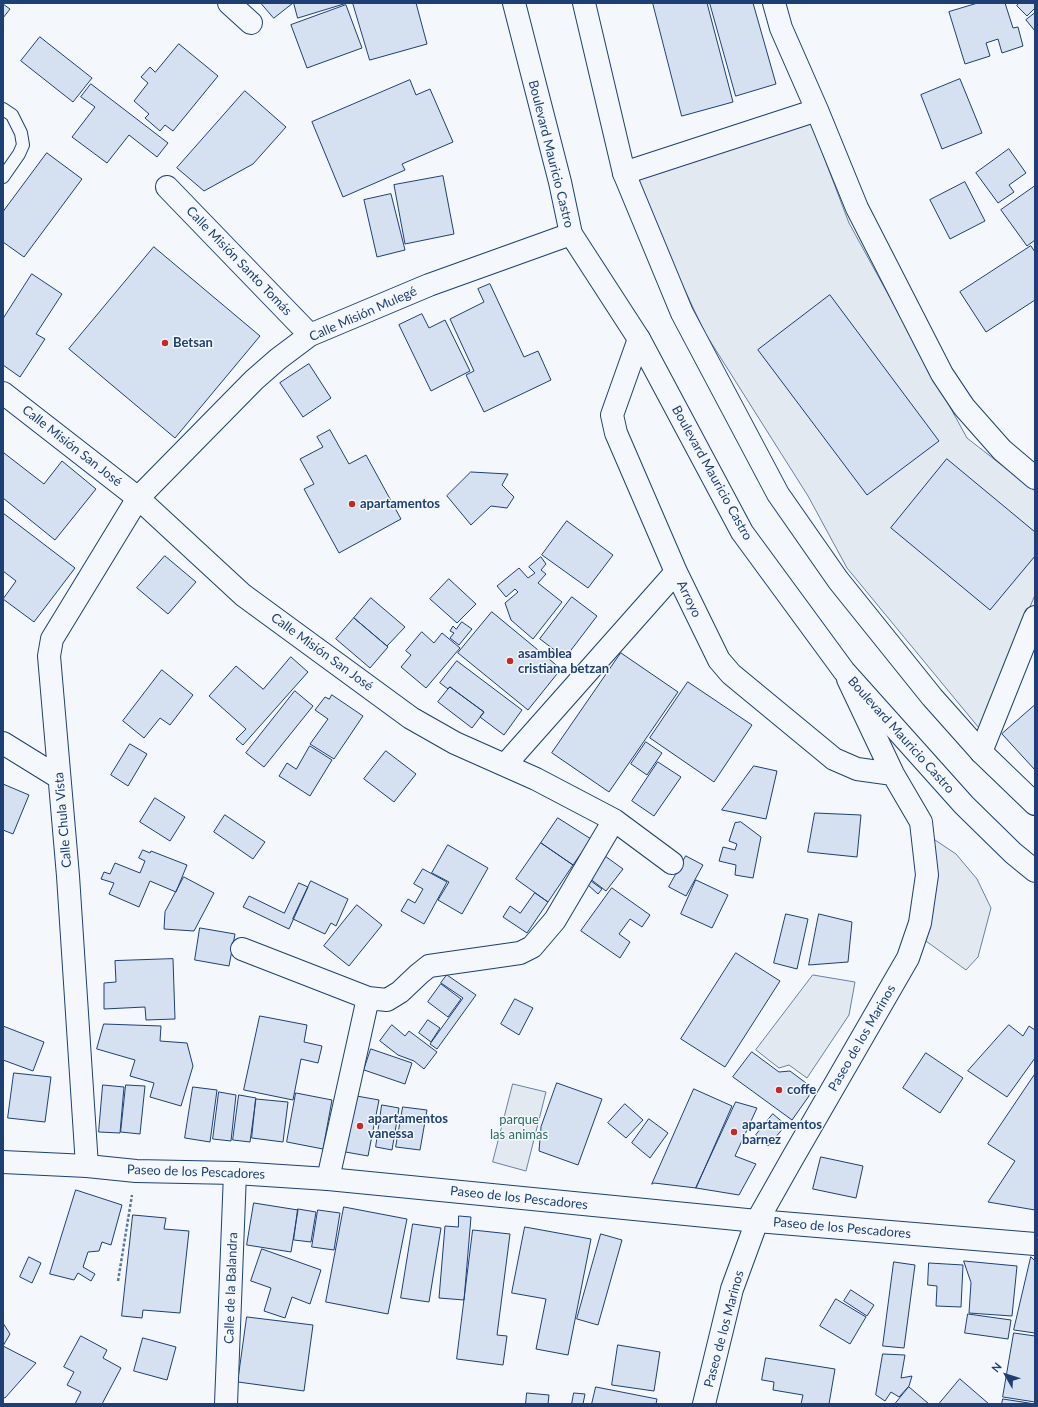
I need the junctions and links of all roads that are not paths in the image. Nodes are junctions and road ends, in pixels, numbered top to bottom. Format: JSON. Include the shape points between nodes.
{"nodes":[{"id":1,"x":229,"y":3,"type":"edge"},
{"id":2,"x":514,"y":3,"type":"edge"},
{"id":3,"x":584,"y":3,"type":"edge"},
{"id":4,"x":774,"y":3,"type":"edge"},
{"id":5,"x":252,"y":23,"type":"dead end"},
{"id":6,"x":3,"y":109,"type":"edge"},
{"id":7,"x":817,"y":110,"type":"junction"},
{"id":8,"x":624,"y":173,"type":"junction"},
{"id":9,"x":3,"y":177,"type":"edge"},
{"id":10,"x":167,"y":187,"type":"dead end"},
{"id":11,"x":571,"y":234,"type":"junction"},
{"id":12,"x":310,"y":336,"type":"junction"},
{"id":13,"x":639,"y":340,"type":"junction"},
{"id":14,"x":3,"y":393,"type":"edge"},
{"id":15,"x":1035,"y":478,"type":"edge"},
{"id":16,"x":138,"y":498,"type":"junction"},
{"id":17,"x":676,"y":572,"type":"junction"},
{"id":18,"x":1035,"y":617,"type":"edge"},
{"id":19,"x":844,"y":671,"type":"junction"},
{"id":20,"x":3,"y":743,"type":"edge"},
{"id":21,"x":981,"y":752,"type":"junction"},
{"id":22,"x":505,"y":765,"type":"junction"},
{"id":23,"x":893,"y":774,"type":"junction"},
{"id":24,"x":58,"y":777,"type":"junction"},
{"id":25,"x":1035,"y":804,"type":"edge"},
{"id":26,"x":614,"y":820,"type":"junction"},
{"id":27,"x":672,"y":863,"type":"dead end"},
{"id":28,"x":1035,"y":871,"type":"edge"},
{"id":29,"x":242,"y":949,"type":"dead end"},
{"id":30,"x":368,"y":998,"type":"junction"},
{"id":31,"x":3,"y":1162,"type":"edge"},
{"id":32,"x":87,"y":1166,"type":"junction"},
{"id":33,"x":236,"y":1173,"type":"junction"},
{"id":34,"x":328,"y":1179,"type":"junction"},
{"id":35,"x":758,"y":1221,"type":"junction"},
{"id":36,"x":1035,"y":1244,"type":"edge"},
{"id":37,"x":226,"y":1404,"type":"edge"},
{"id":38,"x":230,"y":1404,"type":"edge"},
{"id":39,"x":704,"y":1404,"type":"edge"}],
"edges":[{"from":1,"to":5,"type":"street"},
{"from":2,"to":11,"type":"street","name":"Boulevard Mauricio Castro"},
{"from":3,"to":8,"type":"street"},
{"from":4,"to":7,"type":"street","via":[[781,28]]},
{"from":6,"to":9,"type":"lane","via":[[12,115],[21,133],[23,145]]},
{"from":7,"to":8,"type":"street"},
{"from":7,"to":15,"type":"street","via":[[857,208],[942,374],[964,407],[997,444]]},
{"from":8,"to":21,"type":"street","via":[[682,313],[778,494],[838,580],[932,697]]},
{"from":10,"to":12,"type":"street","name":"Calle Misión Santo Tomás"},
{"from":11,"to":12,"type":"street","name":"Calle Misión Mulegé","via":[[429,285]]},
{"from":11,"to":13,"type":"street","name":"Boulevard Mauricio Castro"},
{"from":12,"to":16,"type":"street","name":"Calle Misión Mulegé","via":[[254,380]]},
{"from":13,"to":17,"type":"street","name":"Arroyo","via":[[612,415],[616,433]]},
{"from":13,"to":19,"type":"street","name":"Boulevard Mauricio Castro","via":[[742,532]]},
{"from":14,"to":16,"type":"street","name":"Calle Misión San José"},
{"from":16,"to":22,"type":"street","name":"Calle Misión San José","via":[[243,595],[411,718],[455,743]]},
{"from":16,"to":24,"type":"street","name":"Calle Chula Vista","via":[[52,639],[49,656]]},
{"from":17,"to":22,"type":"street"},
{"from":17,"to":23,"type":"street","name":"Arroyo","via":[[719,660],[731,674],[834,759],[857,769]]},
{"from":18,"to":21,"type":"street"},
{"from":19,"to":23,"type":"street","name":"Paseo de los Marinos"},
{"from":19,"to":28,"type":"street","name":"Boulevard Mauricio Castro","via":[[964,805]]},
{"from":20,"to":24,"type":"street"},
{"from":21,"to":25,"type":"street"},
{"from":22,"to":26,"type":"street","name":"Calle Misión San José"},
{"from":23,"to":35,"type":"street","name":"Paseo de los Marinos","via":[[921,822],[927,875],[920,923],[908,958]]},
{"from":24,"to":32,"type":"street","name":"Calle Chula Vista","via":[[68,876]]},
{"from":26,"to":27,"type":"street","name":"Calle Misión San José"},
{"from":26,"to":30,"type":"street","via":[[555,920],[532,947],[520,953],[429,966],[387,1000]]},
{"from":29,"to":30,"type":"street"},
{"from":30,"to":34,"type":"street"},
{"from":31,"to":32,"type":"street","name":"Paseo de los Pescadores"},
{"from":32,"to":33,"type":"street","name":"Paseo de los Pescadores","via":[[136,1171]]},
{"from":33,"to":34,"type":"street","name":"Paseo de los Pescadores"},
{"from":33,"to":37,"type":"street","name":"Calle de la Balandra"},
{"from":34,"to":35,"type":"street","name":"Paseo de los Pescadores"},
{"from":35,"to":36,"type":"street","name":"Paseo de los Pescadores"},
{"from":35,"to":39,"type":"street","name":"Paseo de los Marinos","via":[[732,1289]]},
{"from":37,"to":38,"type":"street"}]}
